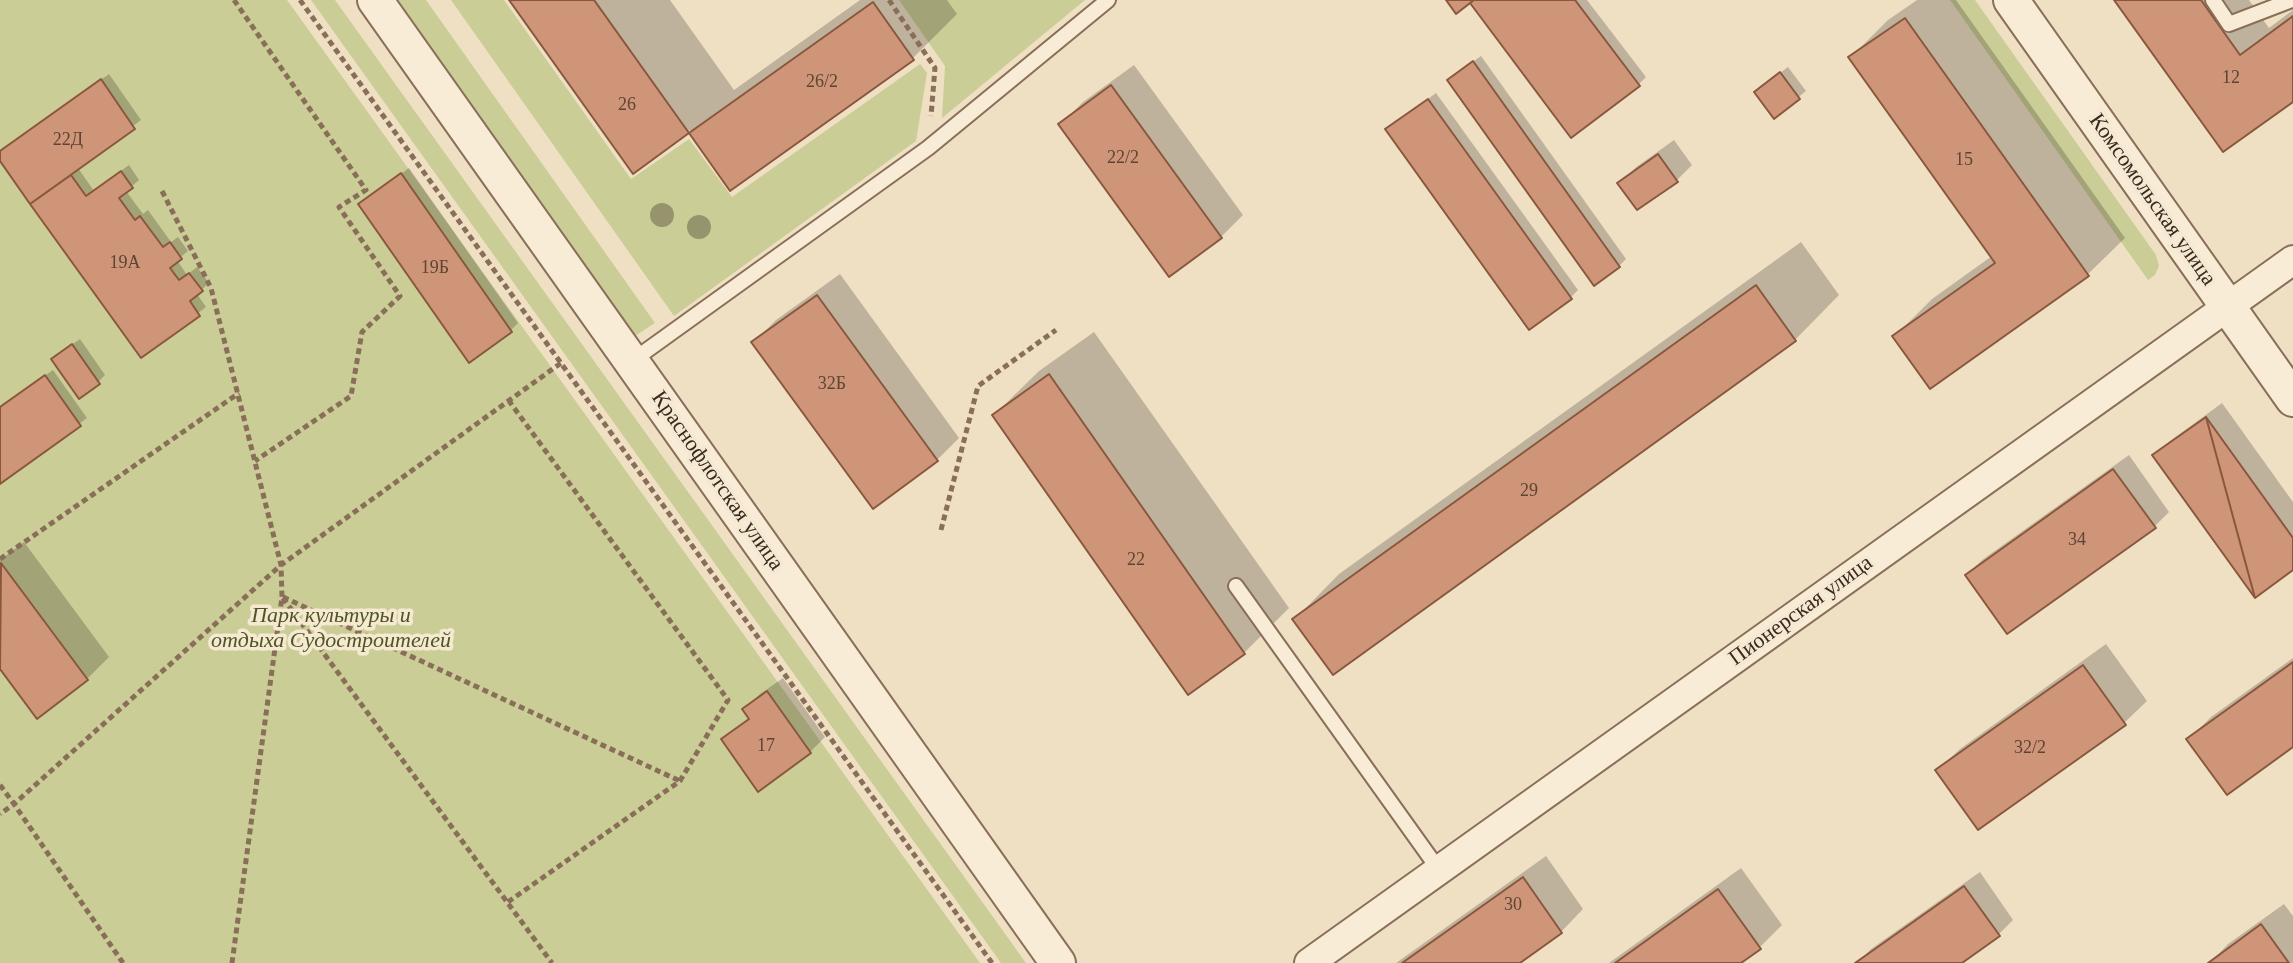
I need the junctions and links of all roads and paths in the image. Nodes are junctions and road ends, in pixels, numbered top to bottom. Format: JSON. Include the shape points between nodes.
{"nodes":[{"id":1,"x":234,"y":0,"type":"edge"},
{"id":2,"x":300,"y":0,"type":"edge"},
{"id":3,"x":375,"y":0,"type":"edge"},
{"id":4,"x":889,"y":0,"type":"edge"},
{"id":5,"x":1108,"y":0,"type":"edge"},
{"id":6,"x":2011,"y":0,"type":"edge"},
{"id":7,"x":2213,"y":0,"type":"edge"},
{"id":8,"x":2292,"y":0,"type":"edge"},
{"id":9,"x":928,"y":148,"type":"junction"},
{"id":10,"x":162,"y":191,"type":"dead end"},
{"id":11,"x":2293,"y":260,"type":"edge"},
{"id":12,"x":2227,"y":306,"type":"junction"},
{"id":13,"x":1056,"y":330,"type":"dead end"},
{"id":14,"x":632,"y":361,"type":"junction"},
{"id":15,"x":561,"y":363,"type":"junction"},
{"id":16,"x":239,"y":393,"type":"junction"},
{"id":17,"x":2293,"y":399,"type":"edge"},
{"id":18,"x":509,"y":401,"type":"junction"},
{"id":19,"x":255,"y":461,"type":"junction"},
{"id":20,"x":941,"y":530,"type":"dead end"},
{"id":21,"x":0,"y":559,"type":"edge"},
{"id":22,"x":281,"y":565,"type":"junction"},
{"id":23,"x":1236,"y":586,"type":"dead end"},
{"id":24,"x":282,"y":597,"type":"junction"},
{"id":25,"x":680,"y":781,"type":"junction"},
{"id":26,"x":0,"y":785,"type":"edge"},
{"id":27,"x":14,"y":804,"type":"junction"},
{"id":28,"x":0,"y":814,"type":"edge"},
{"id":29,"x":1439,"y":870,"type":"junction"},
{"id":30,"x":508,"y":902,"type":"junction"},
{"id":31,"x":123,"y":963,"type":"edge"},
{"id":32,"x":232,"y":963,"type":"edge"},
{"id":33,"x":552,"y":963,"type":"edge"},
{"id":34,"x":992,"y":963,"type":"edge"},
{"id":35,"x":1058,"y":963,"type":"edge"},
{"id":36,"x":1309,"y":963,"type":"edge"}],
"edges":[{"from":1,"to":19,"type":"path","via":[[366,190],[339,207],[400,296],[362,332],[351,396]]},
{"from":2,"to":15,"type":"path"},
{"from":3,"to":14,"type":"street","name":"Краснофлотская улица"},
{"from":4,"to":9,"type":"path","via":[[935,68]]},
{"from":5,"to":9,"type":"lane"},
{"from":6,"to":12,"type":"street","name":"Комсомольская улица"},
{"from":7,"to":8,"type":"lane","via":[[2229,24]]},
{"from":9,"to":14,"type":"lane"},
{"from":10,"to":16,"type":"path","via":[[211,288]]},
{"from":11,"to":12,"type":"street","name":"Пионерская улица"},
{"from":12,"to":17,"type":"street","name":"Комсомольская улица"},
{"from":12,"to":29,"type":"street","name":"Пионерская улица"},
{"from":13,"to":20,"type":"path","via":[[978,386]]},
{"from":14,"to":35,"type":"street","name":"Краснофлотская улица"},
{"from":15,"to":18,"type":"path"},
{"from":15,"to":34,"type":"path"},
{"from":16,"to":19,"type":"path"},
{"from":16,"to":21,"type":"path"},
{"from":18,"to":22,"type":"path"},
{"from":18,"to":25,"type":"path","via":[[728,700]]},
{"from":19,"to":22,"type":"path"},
{"from":22,"to":24,"type":"path"},
{"from":22,"to":27,"type":"path"},
{"from":23,"to":29,"type":"lane"},
{"from":24,"to":25,"type":"path"},
{"from":24,"to":30,"type":"path"},
{"from":24,"to":32,"type":"path"},
{"from":25,"to":30,"type":"path"},
{"from":26,"to":27,"type":"path"},
{"from":27,"to":28,"type":"path"},
{"from":27,"to":31,"type":"path"},
{"from":29,"to":36,"type":"street","name":"Пионерская улица"},
{"from":30,"to":33,"type":"path"}]}
